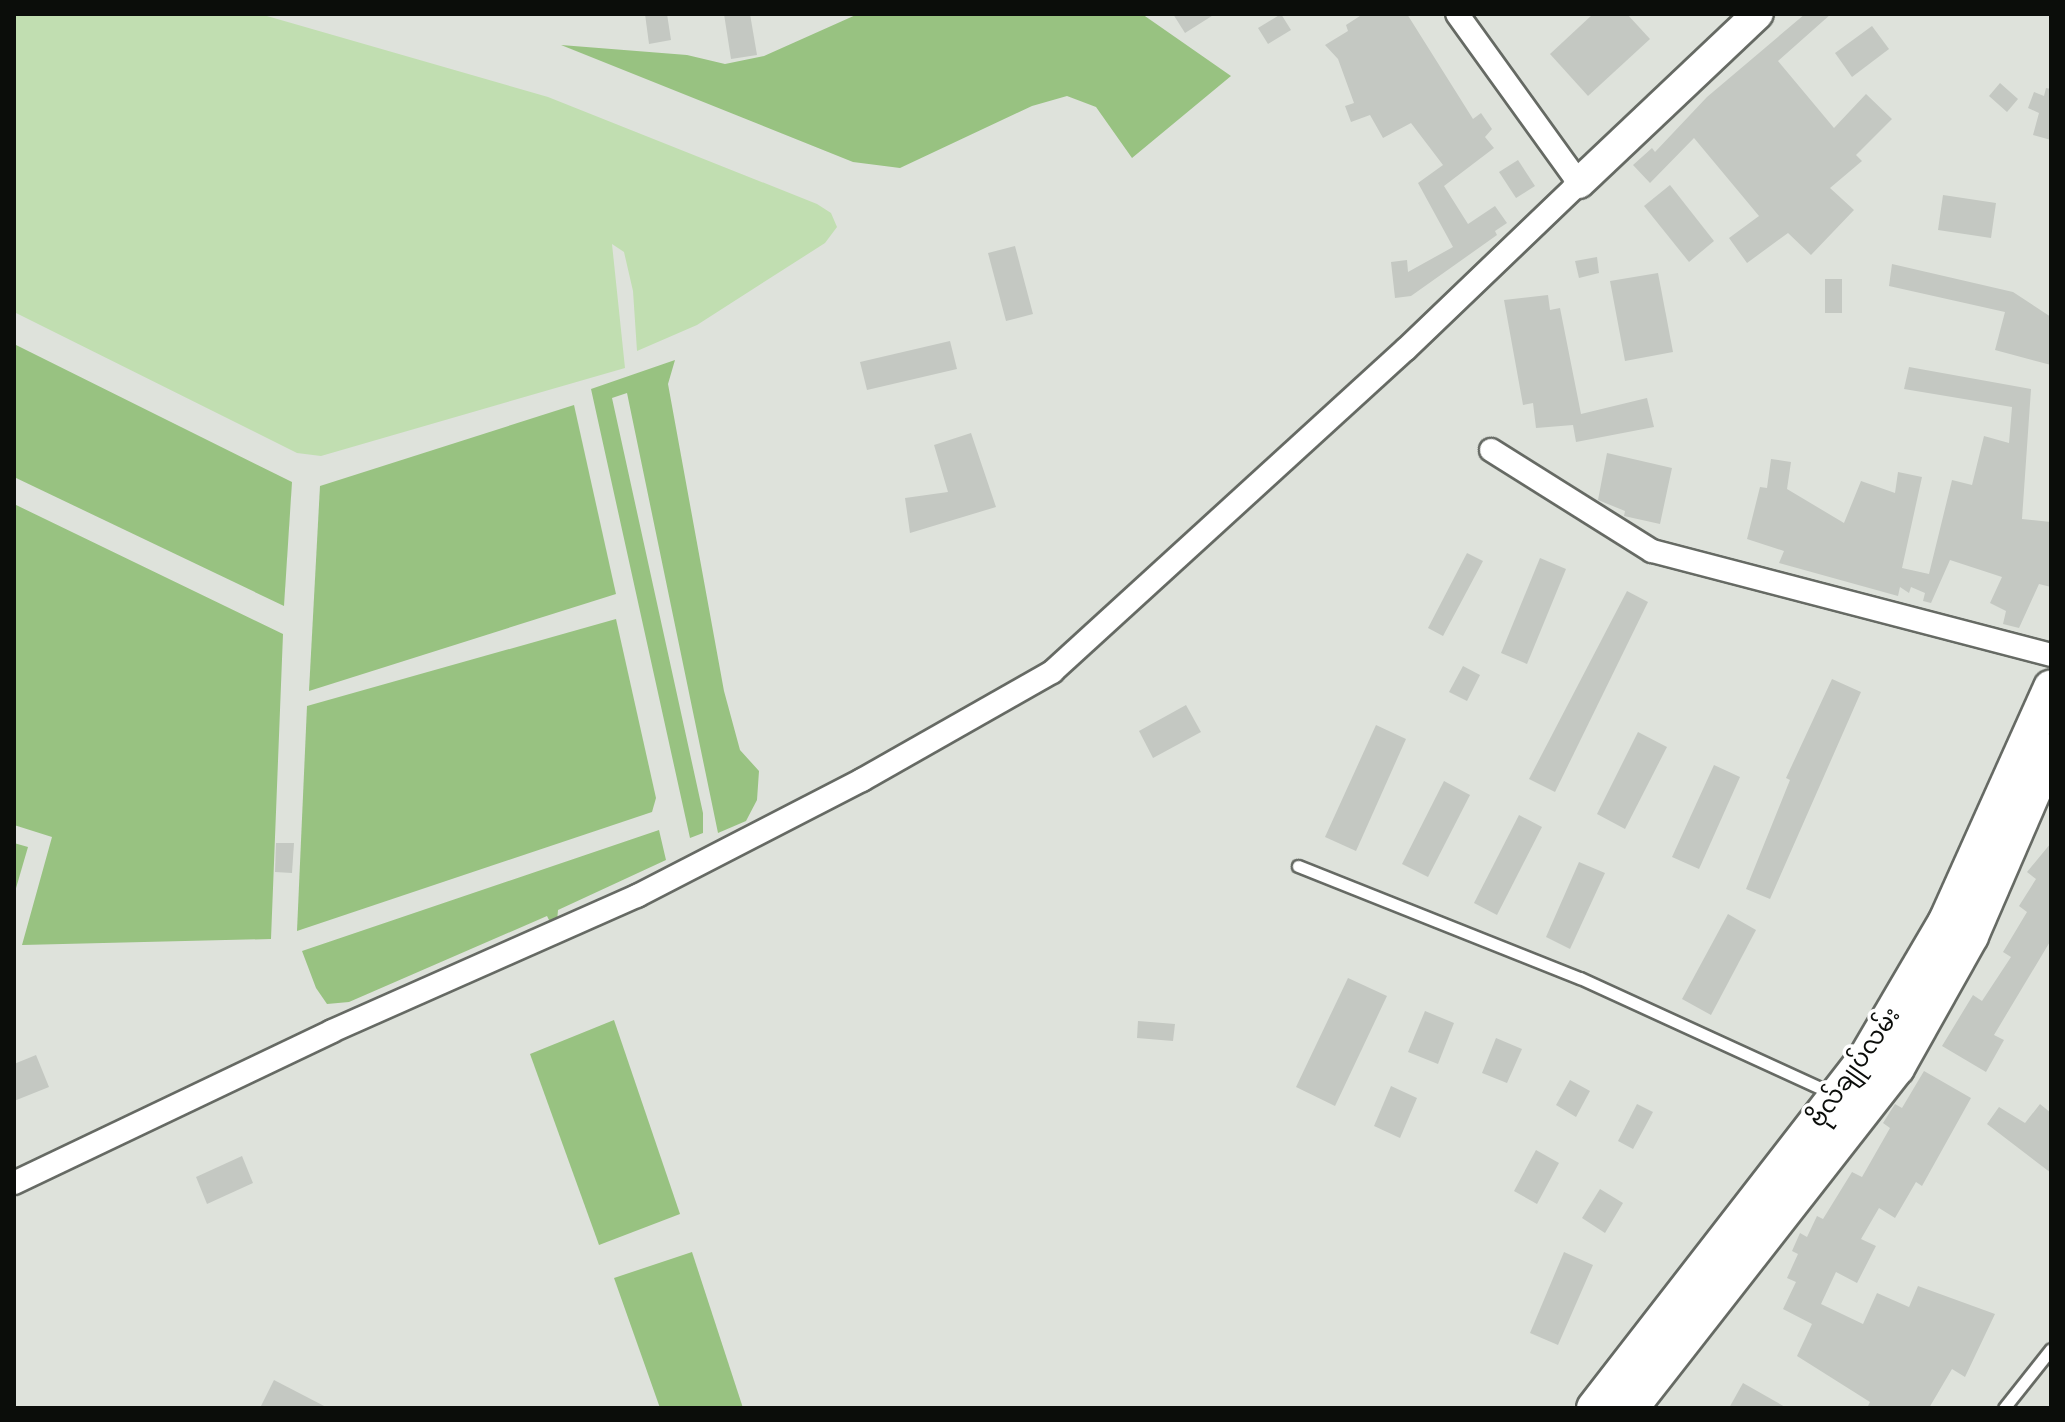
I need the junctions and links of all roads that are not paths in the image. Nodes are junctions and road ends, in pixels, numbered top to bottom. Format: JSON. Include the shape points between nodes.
{"nodes":[{"id":1,"x":1457,"y":14,"type":"edge"},
{"id":2,"x":1758,"y":14,"type":"edge"},
{"id":3,"x":1579,"y":183,"type":"junction"},
{"id":4,"x":1491,"y":450,"type":"dead end"},
{"id":5,"x":2051,"y":655,"type":"edge"},
{"id":6,"x":2051,"y":687,"type":"edge"},
{"id":7,"x":2051,"y":751,"type":"edge"},
{"id":8,"x":1298,"y":866,"type":"dead end"},
{"id":9,"x":1837,"y":1096,"type":"junction"},
{"id":10,"x":14,"y":1183,"type":"edge"},
{"id":11,"x":2051,"y":1349,"type":"edge"},
{"id":12,"x":1594,"y":1408,"type":"edge"},
{"id":13,"x":1631,"y":1408,"type":"edge"},
{"id":14,"x":2004,"y":1408,"type":"edge"}],
"edges":[{"from":1,"to":3,"type":"street"},
{"from":2,"to":3,"type":"street"},
{"from":3,"to":10,"type":"street","via":[[1405,350],[1052,672],[1019,695],[637,896],[332,1031]]},
{"from":4,"to":5,"type":"street","via":[[1652,551]]},
{"from":6,"to":9,"type":"main road","name":"ဗိုလ်ချုပ်လမ်း","via":[[1946,921],[1865,1059]]},
{"from":7,"to":13,"type":"main road","name":"ဗိုလ်ချုပ်လမ်း","via":[[1971,936],[1897,1068]]},
{"from":8,"to":9,"type":"lane","via":[[1580,978]]},
{"from":9,"to":12,"type":"main road","name":"ဗိုလ်ချုပ်လမ်း"},
{"from":11,"to":14,"type":"lane"}]}
